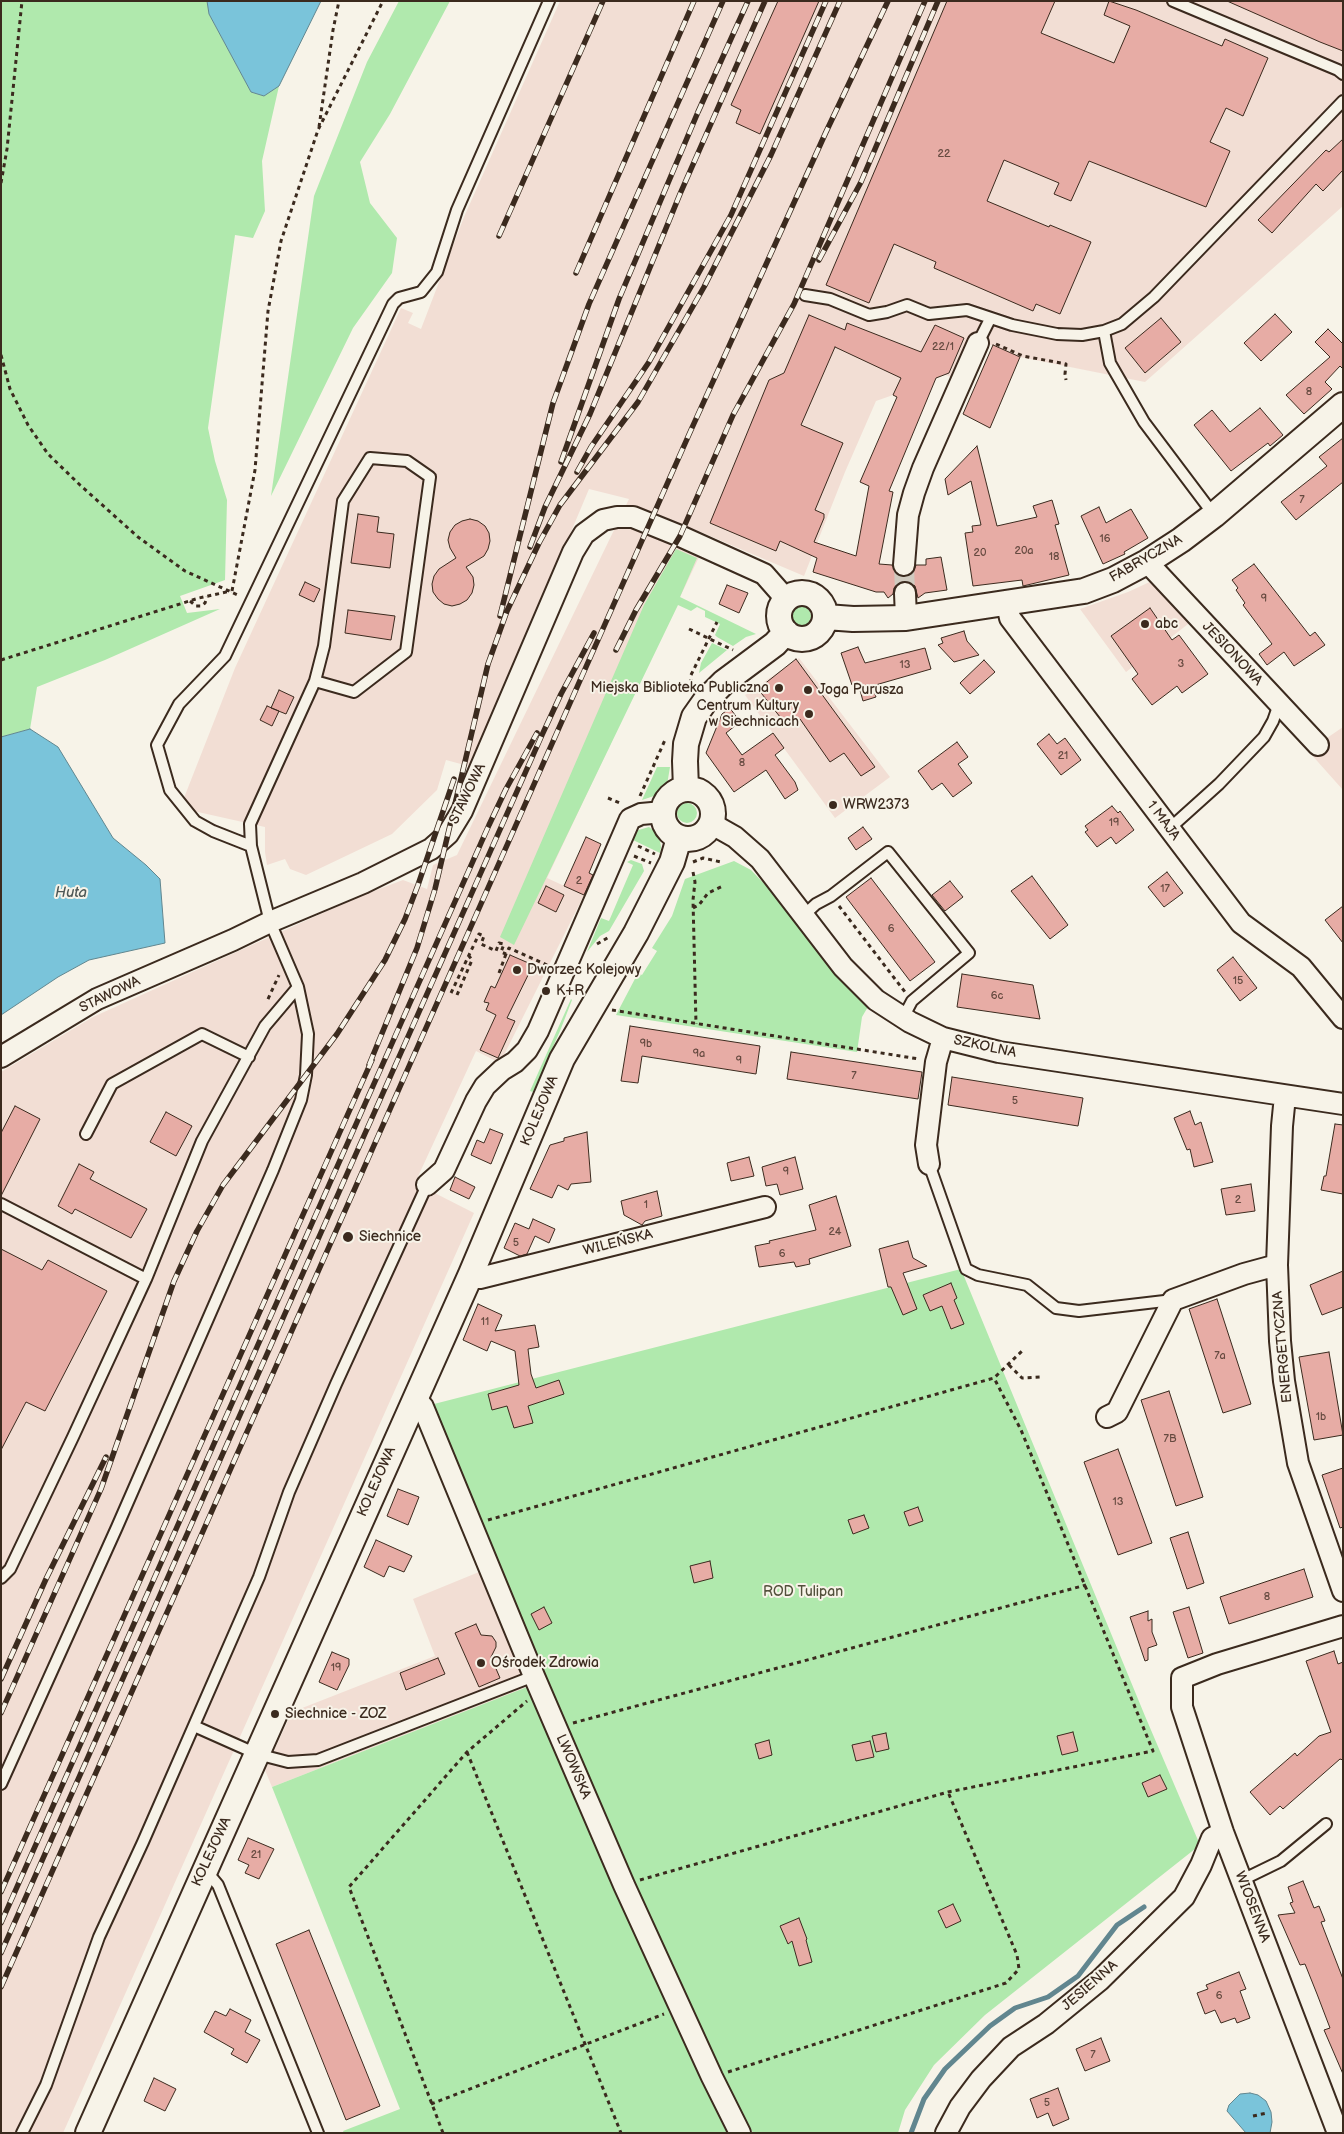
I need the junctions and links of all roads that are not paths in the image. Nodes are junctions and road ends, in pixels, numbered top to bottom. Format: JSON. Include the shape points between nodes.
{"nodes":[{"id":1,"x":549,"y":1,"type":"edge"},
{"id":2,"x":1173,"y":1,"type":"edge"},
{"id":3,"x":1343,"y":74,"type":"edge"},
{"id":4,"x":1343,"y":101,"type":"edge"},
{"id":5,"x":806,"y":295,"type":"dead end"},
{"id":6,"x":990,"y":319,"type":"junction"},
{"id":7,"x":1104,"y":331,"type":"junction"},
{"id":8,"x":985,"y":342,"type":"joint"},
{"id":9,"x":1343,"y":406,"type":"edge"},
{"id":10,"x":1214,"y":515,"type":"junction"},
{"id":11,"x":1147,"y":562,"type":"junction"},
{"id":12,"x":904,"y":565,"type":"tunnel mouth"},
{"id":13,"x":905,"y":593,"type":"tunnel mouth"},
{"id":14,"x":786,"y":599,"type":"junction"},
{"id":15,"x":1007,"y":604,"type":"junction"},
{"id":16,"x":826,"y":617,"type":"junction"},
{"id":17,"x":906,"y":618,"type":"junction"},
{"id":18,"x":786,"y":632,"type":"junction"},
{"id":19,"x":315,"y":681,"type":"junction"},
{"id":20,"x":1279,"y":704,"type":"junction"},
{"id":21,"x":1318,"y":745,"type":"dead end"},
{"id":22,"x":686,"y":789,"type":"junction"},
{"id":23,"x":662,"y":812,"type":"junction"},
{"id":24,"x":712,"y":824,"type":"junction"},
{"id":25,"x":1169,"y":828,"type":"junction"},
{"id":26,"x":679,"y":838,"type":"junction"},
{"id":27,"x":251,"y":846,"type":"junction"},
{"id":28,"x":804,"y":915,"type":"junction"},
{"id":29,"x":270,"y":922,"type":"junction"},
{"id":30,"x":298,"y":987,"type":"junction"},
{"id":31,"x":908,"y":1010,"type":"junction"},
{"id":32,"x":1343,"y":1018,"type":"edge"},
{"id":33,"x":943,"y":1038,"type":"junction"},
{"id":34,"x":1,"y":1056,"type":"edge"},
{"id":35,"x":249,"y":1056,"type":"junction"},
{"id":36,"x":1285,"y":1096,"type":"junction"},
{"id":37,"x":1343,"y":1104,"type":"edge"},
{"id":38,"x":86,"y":1134,"type":"dead end"},
{"id":39,"x":929,"y":1164,"type":"joint"},
{"id":40,"x":427,"y":1185,"type":"joint"},
{"id":41,"x":1,"y":1204,"type":"edge"},
{"id":42,"x":765,"y":1207,"type":"dead end"},
{"id":43,"x":1277,"y":1265,"type":"junction"},
{"id":44,"x":471,"y":1274,"type":"junction"},
{"id":45,"x":146,"y":1279,"type":"junction"},
{"id":46,"x":1173,"y":1300,"type":"junction"},
{"id":47,"x":415,"y":1398,"type":"junction"},
{"id":48,"x":1107,"y":1417,"type":"dead end"},
{"id":49,"x":1,"y":1578,"type":"edge"},
{"id":50,"x":1343,"y":1591,"type":"edge"},
{"id":51,"x":1343,"y":1626,"type":"edge"},
{"id":52,"x":537,"y":1683,"type":"junction"},
{"id":53,"x":194,"y":1726,"type":"junction"},
{"id":54,"x":257,"y":1754,"type":"junction"},
{"id":55,"x":1,"y":1784,"type":"edge"},
{"id":56,"x":1326,"y":1824,"type":"dead end"},
{"id":57,"x":1223,"y":1832,"type":"junction"},
{"id":58,"x":202,"y":1874,"type":"junction"},
{"id":59,"x":1242,"y":1880,"type":"junction"},
{"id":60,"x":22,"y":2133,"type":"edge"},
{"id":61,"x":88,"y":2133,"type":"edge"},
{"id":62,"x":318,"y":2133,"type":"edge"},
{"id":63,"x":740,"y":2133,"type":"edge"},
{"id":64,"x":946,"y":2133,"type":"edge"},
{"id":65,"x":1338,"y":2133,"type":"edge"}],
"edges":[{"from":1,"to":27,"type":"lane","via":[[457,210],[437,272],[421,292],[399,298],[393,304],[225,656],[179,704],[156,745],[170,790],[195,821]]},
{"from":2,"to":3,"type":"lane"},
{"from":4,"to":7,"type":"lane","via":[[1154,296],[1122,324]]},
{"from":5,"to":6,"type":"lane","via":[[830,299],[869,315],[907,305],[929,314],[967,310]]},
{"from":6,"to":7,"type":"lane","via":[[1057,334],[1082,335]]},
{"from":6,"to":8,"type":"lane"},
{"from":7,"to":10,"type":"lane","via":[[1110,363],[1144,422]]},
{"from":8,"to":12,"type":"street","via":[[923,468],[907,523]]},
{"from":9,"to":10,"type":"street","name":"FABRYCZNA"},
{"from":10,"to":11,"type":"street","name":"FABRYCZNA"},
{"from":11,"to":15,"type":"street","name":"FABRYCZNA","via":[[1084,591]]},
{"from":11,"to":20,"type":"street","name":"JESIONOWA"},
{"from":13,"to":17,"type":"street"},
{"from":14,"to":16,"type":"street","via":[[806,593],[816,597]]},
{"from":14,"to":18,"type":"street","via":[[779,616]]},
{"from":14,"to":29,"type":"street","name":"STAWOWA","via":[[764,574],[684,538],[633,517],[603,520],[584,534],[573,552],[462,812],[448,834],[431,849],[363,883]]},
{"from":15,"to":17,"type":"street","name":"FABRYCZNA"},
{"from":15,"to":25,"type":"street","name":"1 MAJA","via":[[1010,618]]},
{"from":16,"to":17,"type":"street","name":"FABRYCZNA"},
{"from":16,"to":18,"type":"street","via":[[822,627],[806,638]]},
{"from":18,"to":22,"type":"street","via":[[724,682],[694,717],[686,744]]},
{"from":19,"to":19,"type":"lane","via":[[324,646],[343,500],[370,458],[407,461],[430,477],[406,652],[354,692]]},
{"from":19,"to":27,"type":"lane","via":[[250,824]]},
{"from":20,"to":21,"type":"street","name":"JESIONOWA"},
{"from":20,"to":25,"type":"lane","via":[[1264,737],[1219,784]]},
{"from":22,"to":23,"type":"street","via":[[670,796]]},
{"from":22,"to":24,"type":"street","via":[[699,791],[709,800],[713,811]]},
{"from":23,"to":26,"type":"street","via":[[666,828]]},
{"from":23,"to":40,"type":"street","via":[[641,814],[630,819],[538,1031],[515,1062],[485,1086],[444,1170]]},
{"from":24,"to":26,"type":"street","via":[[698,838]]},
{"from":24,"to":28,"type":"street","name":"SZKOLNA","via":[[760,859]]},
{"from":25,"to":32,"type":"street","name":"1 MAJA","via":[[1241,923],[1301,966]]},
{"from":26,"to":44,"type":"street","name":"KOLEJOWA","via":[[672,862],[636,933],[562,1060]]},
{"from":27,"to":29,"type":"lane"},
{"from":28,"to":31,"type":"street","name":"SZKOLNA","via":[[843,966],[876,1000]]},
{"from":28,"to":31,"type":"lane","via":[[888,852],[969,953]]},
{"from":29,"to":30,"type":"lane"},
{"from":29,"to":34,"type":"street","name":"STAWOWA","via":[[97,1000]]},
{"from":30,"to":35,"type":"lane","via":[[265,1026]]},
{"from":30,"to":55,"type":"lane","via":[[308,1034],[301,1100],[117,1527]]},
{"from":31,"to":33,"type":"street","name":"SZKOLNA"},
{"from":33,"to":36,"type":"street","name":"SZKOLNA","via":[[998,1052]]},
{"from":33,"to":39,"type":"street","via":[[936,1062],[926,1145]]},
{"from":35,"to":38,"type":"lane","via":[[202,1034],[112,1084]]},
{"from":35,"to":45,"type":"lane","via":[[202,1141]]},
{"from":36,"to":37,"type":"street","name":"SZKOLNA"},
{"from":36,"to":43,"type":"street","name":"ENERGETYCZNA"},
{"from":39,"to":46,"type":"lane","via":[[966,1269],[978,1275],[1027,1285],[1056,1308],[1079,1311]]},
{"from":40,"to":53,"type":"lane","via":[[308,1447],[260,1576]]},
{"from":41,"to":45,"type":"lane"},
{"from":42,"to":44,"type":"street","name":"WILEŃSKA","via":[[480,1278]]},
{"from":43,"to":46,"type":"street"},
{"from":43,"to":50,"type":"street","name":"ENERGETYCZNA","via":[[1284,1381],[1298,1463]]},
{"from":44,"to":47,"type":"street","name":"KOLEJOWA"},
{"from":45,"to":49,"type":"lane","via":[[10,1569]]},
{"from":46,"to":48,"type":"street","via":[[1117,1412]]},
{"from":47,"to":52,"type":"street","name":"LWOWSKA","via":[[424,1407]]},
{"from":47,"to":54,"type":"street","name":"KOLEJOWA"},
{"from":51,"to":57,"type":"street","name":"WIOSENNA","via":[[1217,1664],[1182,1678],[1182,1707]]},
{"from":52,"to":54,"type":"lane","via":[[318,1760],[288,1762]]},
{"from":52,"to":63,"type":"street","name":"LWOWSKA","via":[[624,1884]]},
{"from":53,"to":54,"type":"lane"},
{"from":53,"to":60,"type":"lane","via":[[99,1937],[46,2085]]},
{"from":54,"to":58,"type":"street","name":"KOLEJOWA"},
{"from":56,"to":59,"type":"lane","via":[[1281,1861]]},
{"from":57,"to":59,"type":"street","name":"WIOSENNA"},
{"from":57,"to":64,"type":"street","name":"JESIENNA","via":[[1212,1838],[1184,1897],[1100,1980],[1046,2024],[1011,2047],[980,2079]]},
{"from":58,"to":61,"type":"street","name":"KOLEJOWA"},
{"from":58,"to":62,"type":"lane","via":[[218,1884]]},
{"from":59,"to":65,"type":"street","name":"WIOSENNA"}]}
